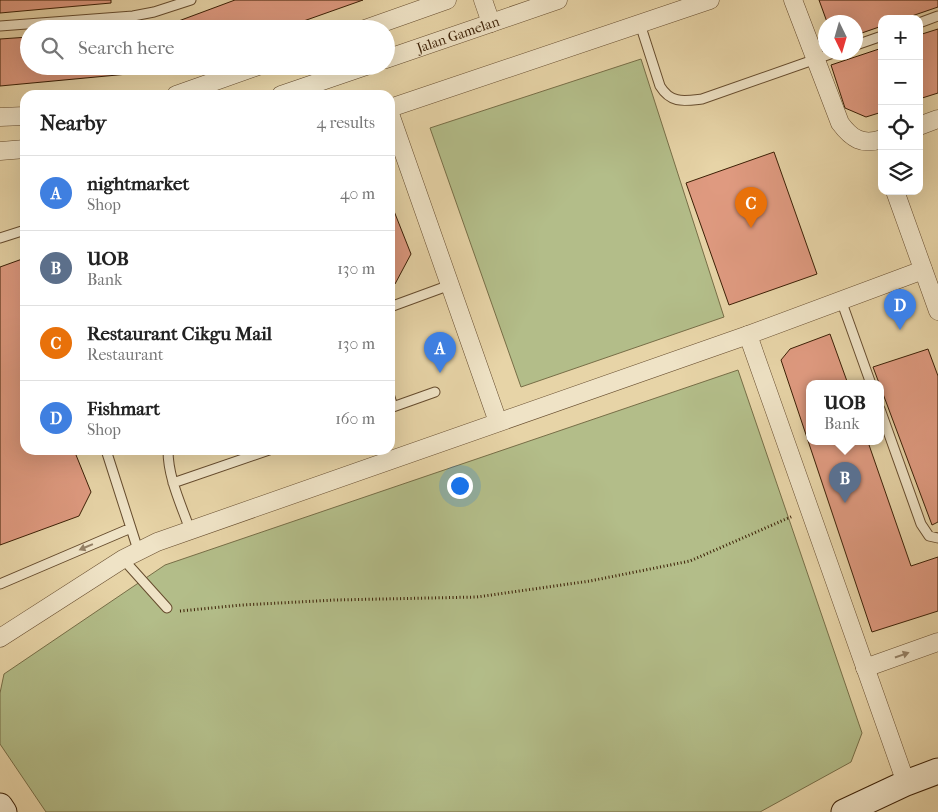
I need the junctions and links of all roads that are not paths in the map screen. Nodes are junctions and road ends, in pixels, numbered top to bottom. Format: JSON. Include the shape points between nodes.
{"nodes":[{"id":1,"x":191,"y":0,"type":"edge"},
{"id":2,"x":447,"y":0,"type":"edge"},
{"id":3,"x":483,"y":0,"type":"edge"},
{"id":4,"x":558,"y":0,"type":"edge"},
{"id":5,"x":710,"y":0,"type":"edge"},
{"id":6,"x":793,"y":0,"type":"edge"},
{"id":7,"x":938,"y":16,"type":"edge"},
{"id":8,"x":80,"y":20,"type":"edge"},
{"id":9,"x":390,"y":20,"type":"edge"},
{"id":10,"x":923,"y":22,"type":"edge"},
{"id":11,"x":20,"y":24,"type":"edge"},
{"id":12,"x":491,"y":24,"type":"junction"},
{"id":13,"x":640,"y":24,"type":"junction"},
{"id":14,"x":0,"y":26,"type":"edge"},
{"id":15,"x":878,"y":38,"type":"edge"},
{"id":16,"x":863,"y":43,"type":"edge"},
{"id":17,"x":395,"y":56,"type":"edge"},
{"id":18,"x":816,"y":59,"type":"junction"},
{"id":19,"x":233,"y":75,"type":"edge"},
{"id":20,"x":340,"y":75,"type":"edge"},
{"id":21,"x":190,"y":90,"type":"edge"},
{"id":22,"x":296,"y":90,"type":"edge"},
{"id":23,"x":395,"y":106,"type":"edge"},
{"id":24,"x":20,"y":116,"type":"edge"},
{"id":25,"x":0,"y":117,"type":"edge"},
{"id":26,"x":938,"y":119,"type":"edge"},
{"id":27,"x":923,"y":125,"type":"edge"},
{"id":28,"x":395,"y":128,"type":"edge"},
{"id":29,"x":878,"y":144,"type":"edge"},
{"id":30,"x":20,"y":150,"type":"edge"},
{"id":31,"x":0,"y":152,"type":"edge"},
{"id":32,"x":896,"y":195,"type":"edge"},
{"id":33,"x":20,"y":232,"type":"edge"},
{"id":34,"x":0,"y":238,"type":"edge"},
{"id":35,"x":923,"y":270,"type":"junction"},
{"id":36,"x":450,"y":285,"type":"junction"},
{"id":37,"x":841,"y":300,"type":"junction"},
{"id":38,"x":395,"y":305,"type":"edge"},
{"id":39,"x":938,"y":311,"type":"edge"},
{"id":40,"x":748,"y":334,"type":"junction"},
{"id":41,"x":870,"y":380,"type":"edge"},
{"id":42,"x":435,"y":392,"type":"dead end"},
{"id":43,"x":395,"y":406,"type":"edge"},
{"id":44,"x":884,"y":420,"type":"edge"},
{"id":45,"x":498,"y":422,"type":"junction"},
{"id":46,"x":108,"y":455,"type":"edge"},
{"id":47,"x":168,"y":455,"type":"edge"},
{"id":48,"x":255,"y":455,"type":"edge"},
{"id":49,"x":173,"y":484,"type":"junction"},
{"id":50,"x":131,"y":528,"type":"junction"},
{"id":51,"x":190,"y":530,"type":"junction"},
{"id":52,"x":938,"y":538,"type":"edge"},
{"id":53,"x":138,"y":550,"type":"junction"},
{"id":54,"x":123,"y":559,"type":"junction"},
{"id":55,"x":0,"y":584,"type":"edge"},
{"id":56,"x":167,"y":608,"type":"road end"},
{"id":57,"x":0,"y":638,"type":"edge"},
{"id":58,"x":938,"y":642,"type":"edge"},
{"id":59,"x":866,"y":668,"type":"junction"},
{"id":60,"x":938,"y":771,"type":"edge"},
{"id":61,"x":906,"y":783,"type":"junction"},
{"id":62,"x":0,"y":806,"type":"edge"},
{"id":63,"x":4,"y":812,"type":"edge"},
{"id":64,"x":844,"y":812,"type":"edge"}],
"edges":[{"from":1,"to":8,"type":"lane","via":[[133,16]]},
{"from":2,"to":9,"type":"street"},
{"from":3,"to":12,"type":"street"},
{"from":4,"to":12,"type":"street","name":"Jalan Gamelan"},
{"from":5,"to":13,"type":"street"},
{"from":6,"to":18,"type":"street"},
{"from":7,"to":10,"type":"lane"},
{"from":11,"to":14,"type":"lane"},
{"from":12,"to":17,"type":"street","name":"Jalan Gamelan"},
{"from":13,"to":18,"type":"lane","via":[[660,86],[672,99],[702,99]]},
{"from":13,"to":23,"type":"street"},
{"from":15,"to":16,"type":"lane"},
{"from":18,"to":29,"type":"street","via":[[840,123],[853,138]]},
{"from":19,"to":21,"type":"street"},
{"from":20,"to":22,"type":"street"},
{"from":24,"to":25,"type":"street"},
{"from":26,"to":27,"type":"street"},
{"from":28,"to":36,"type":"street"},
{"from":30,"to":31,"type":"street"},
{"from":32,"to":35,"type":"street"},
{"from":33,"to":34,"type":"lane"},
{"from":35,"to":37,"type":"street"},
{"from":35,"to":39,"type":"street"},
{"from":36,"to":38,"type":"lane"},
{"from":36,"to":45,"type":"street"},
{"from":37,"to":40,"type":"street"},
{"from":37,"to":41,"type":"lane"},
{"from":40,"to":45,"type":"street"},
{"from":40,"to":59,"type":"street"},
{"from":42,"to":43,"type":"lane"},
{"from":44,"to":52,"type":"lane","via":[[921,524],[929,536]]},
{"from":45,"to":51,"type":"street"},
{"from":46,"to":50,"type":"lane"},
{"from":47,"to":49,"type":"lane"},
{"from":48,"to":49,"type":"lane"},
{"from":49,"to":51,"type":"lane"},
{"from":50,"to":53,"type":"lane"},
{"from":50,"to":55,"type":"lane","one_way":true},
{"from":51,"to":53,"type":"street"},
{"from":53,"to":54,"type":"street"},
{"from":54,"to":56,"type":"lane"},
{"from":54,"to":57,"type":"street"},
{"from":59,"to":58,"type":"street","one_way":true},
{"from":59,"to":61,"type":"street"},
{"from":60,"to":61,"type":"main road"},
{"from":61,"to":64,"type":"main road"},
{"from":62,"to":63,"type":"main road"}]}
